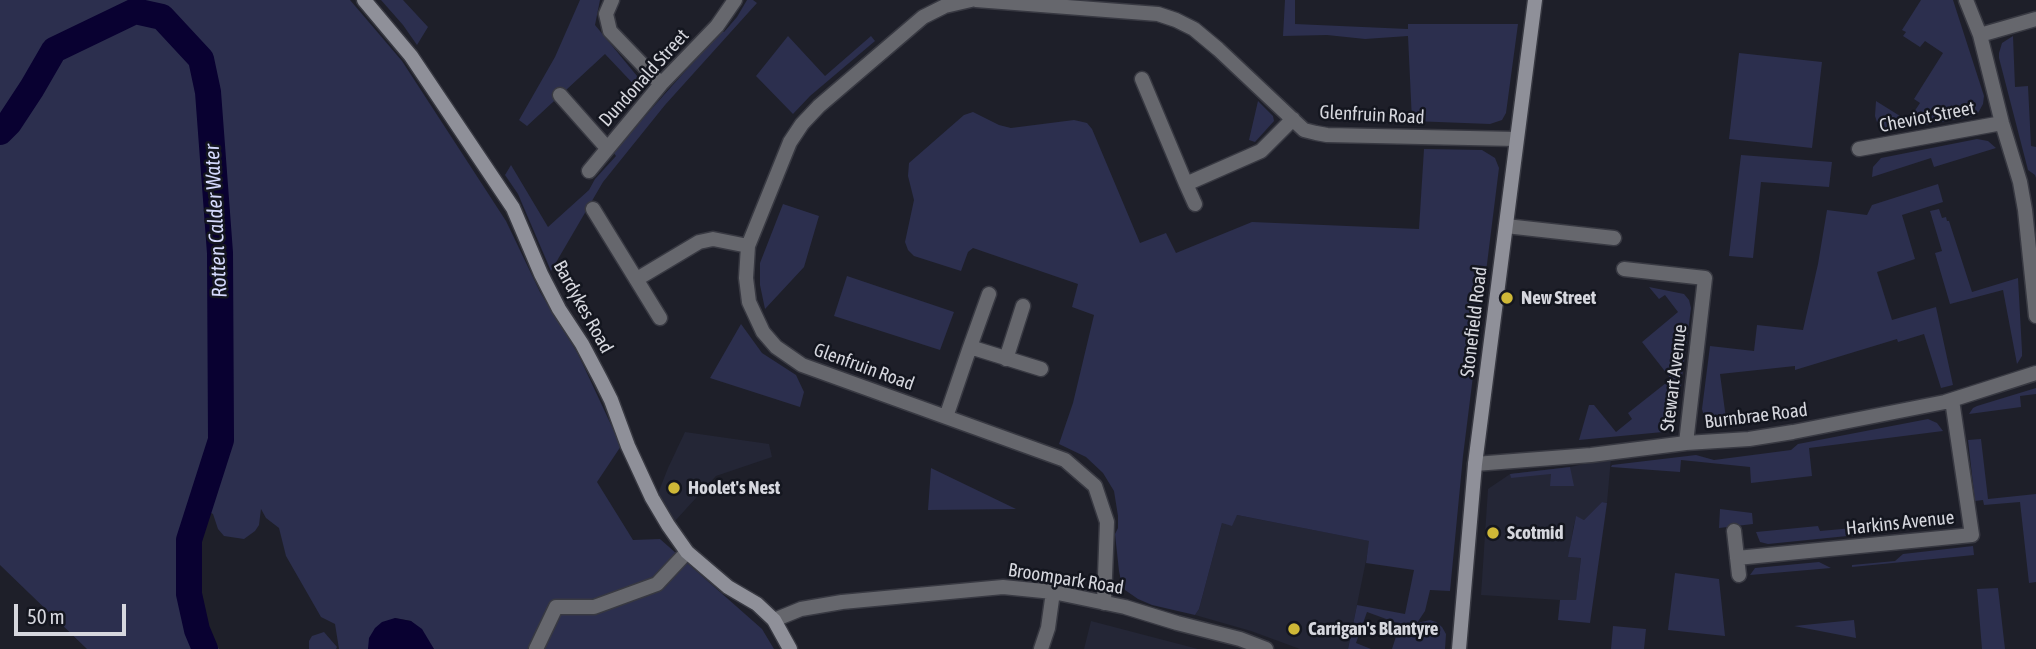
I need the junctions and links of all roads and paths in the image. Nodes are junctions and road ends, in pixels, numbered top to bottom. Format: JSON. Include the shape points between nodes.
{"nodes":[{"id":1,"x":365,"y":0,"type":"edge"},
{"id":2,"x":612,"y":0,"type":"edge"},
{"id":3,"x":735,"y":0,"type":"edge"},
{"id":4,"x":973,"y":0,"type":"edge"},
{"id":5,"x":1535,"y":0,"type":"edge"},
{"id":6,"x":1966,"y":0,"type":"edge"},
{"id":7,"x":1054,"y":3,"type":"edge"},
{"id":8,"x":2036,"y":19,"type":"edge"},
{"id":9,"x":1980,"y":35,"type":"junction"},
{"id":10,"x":1142,"y":79,"type":"dead end"},
{"id":11,"x":661,"y":84,"type":"junction"},
{"id":12,"x":560,"y":95,"type":"dead end"},
{"id":13,"x":1293,"y":120,"type":"junction"},
{"id":14,"x":2002,"y":122,"type":"junction"},
{"id":15,"x":1516,"y":139,"type":"junction"},
{"id":16,"x":607,"y":148,"type":"junction"},
{"id":17,"x":1859,"y":149,"type":"dead end"},
{"id":18,"x":589,"y":171,"type":"dead end"},
{"id":19,"x":1185,"y":184,"type":"junction"},
{"id":20,"x":1195,"y":204,"type":"dead end"},
{"id":21,"x":593,"y":209,"type":"dead end"},
{"id":22,"x":1506,"y":226,"type":"junction"},
{"id":23,"x":1614,"y":238,"type":"dead end"},
{"id":24,"x":748,"y":246,"type":"junction"},
{"id":25,"x":1624,"y":268,"type":"dead end"},
{"id":26,"x":637,"y":279,"type":"junction"},
{"id":27,"x":989,"y":294,"type":"dead end"},
{"id":28,"x":1023,"y":306,"type":"dead end"},
{"id":29,"x":2036,"y":316,"type":"edge"},
{"id":30,"x":660,"y":318,"type":"dead end"},
{"id":31,"x":970,"y":347,"type":"junction"},
{"id":32,"x":1006,"y":359,"type":"junction"},
{"id":33,"x":1041,"y":369,"type":"dead end"},
{"id":34,"x":2036,"y":373,"type":"edge"},
{"id":35,"x":1952,"y":400,"type":"junction"},
{"id":36,"x":946,"y":417,"type":"junction"},
{"id":37,"x":1686,"y":443,"type":"junction"},
{"id":38,"x":1475,"y":464,"type":"junction"},
{"id":39,"x":1734,"y":530,"type":"dead end"},
{"id":40,"x":687,"y":552,"type":"junction"},
{"id":41,"x":1737,"y":558,"type":"junction"},
{"id":42,"x":1739,"y":575,"type":"dead end"},
{"id":43,"x":1053,"y":592,"type":"junction"},
{"id":44,"x":1104,"y":603,"type":"junction"},
{"id":45,"x":774,"y":620,"type":"junction"},
{"id":46,"x":536,"y":649,"type":"edge"},
{"id":47,"x":790,"y":649,"type":"edge"},
{"id":48,"x":1041,"y":649,"type":"edge"},
{"id":49,"x":1266,"y":649,"type":"edge"},
{"id":50,"x":1459,"y":649,"type":"edge"}],
"edges":[{"from":1,"to":40,"type":"main road","name":"Bardykes Road","via":[[411,56],[513,208],[541,274],[611,400],[652,498]]},
{"from":2,"to":11,"type":"street","via":[[606,14],[610,31]]},
{"from":3,"to":11,"type":"street","name":"Dundonald Street","via":[[717,26]]},
{"from":4,"to":7,"type":"street","name":"Glenfruin Road"},
{"from":4,"to":24,"type":"street","name":"Glenfruin Road","via":[[923,17],[802,124],[790,142]]},
{"from":5,"to":15,"type":"main road","name":"Stonefield Road"},
{"from":6,"to":9,"type":"street"},
{"from":7,"to":13,"type":"street","name":"Glenfruin Road","via":[[1176,20],[1219,49]]},
{"from":8,"to":9,"type":"street"},
{"from":9,"to":14,"type":"street"},
{"from":10,"to":19,"type":"street"},
{"from":11,"to":16,"type":"street","name":"Dundonald Street"},
{"from":12,"to":16,"type":"street","name":"Dundonald Street"},
{"from":13,"to":15,"type":"street","name":"Glenfruin Road","via":[[1304,130],[1327,135]]},
{"from":13,"to":19,"type":"street","via":[[1261,152]]},
{"from":14,"to":17,"type":"street","name":"Cheviot Street"},
{"from":14,"to":29,"type":"street","via":[[2020,182]]},
{"from":15,"to":22,"type":"main road","name":"Stonefield Road"},
{"from":16,"to":18,"type":"street","name":"Dundonald Street"},
{"from":19,"to":20,"type":"street"},
{"from":21,"to":26,"type":"street"},
{"from":22,"to":23,"type":"street"},
{"from":22,"to":38,"type":"main road","name":"Stonefield Road"},
{"from":24,"to":26,"type":"street","via":[[713,239],[699,242]]},
{"from":24,"to":36,"type":"street","name":"Glenfruin Road","via":[[749,302],[776,347],[802,365]]},
{"from":25,"to":37,"type":"street","name":"Stewart Avenue","via":[[1706,278]]},
{"from":26,"to":30,"type":"street"},
{"from":27,"to":31,"type":"street"},
{"from":28,"to":32,"type":"street"},
{"from":31,"to":32,"type":"street"},
{"from":31,"to":36,"type":"street"},
{"from":32,"to":33,"type":"street"},
{"from":34,"to":35,"type":"street","name":"Burnbrae Road"},
{"from":35,"to":37,"type":"street","name":"Burnbrae Road","via":[[1793,432]]},
{"from":35,"to":41,"type":"street","name":"Harkins Avenue","via":[[1972,535]]},
{"from":36,"to":44,"type":"street","name":"Glenfruin Road","via":[[1065,460],[1095,486],[1107,522]]},
{"from":37,"to":38,"type":"street","name":"Burnbrae Road"},
{"from":38,"to":50,"type":"main road","name":"Stonefield Road"},
{"from":39,"to":41,"type":"street"},
{"from":40,"to":45,"type":"main road","name":"Bardykes Road"},
{"from":40,"to":46,"type":"street","via":[[657,584],[594,607],[556,607]]},
{"from":41,"to":42,"type":"street"},
{"from":43,"to":44,"type":"street","name":"Broompark Road"},
{"from":43,"to":45,"type":"street","name":"Broompark Road","via":[[1003,586],[961,590],[801,609]]},
{"from":43,"to":48,"type":"street"},
{"from":44,"to":49,"type":"street","name":"Broompark Road"},
{"from":45,"to":47,"type":"main road"}]}
